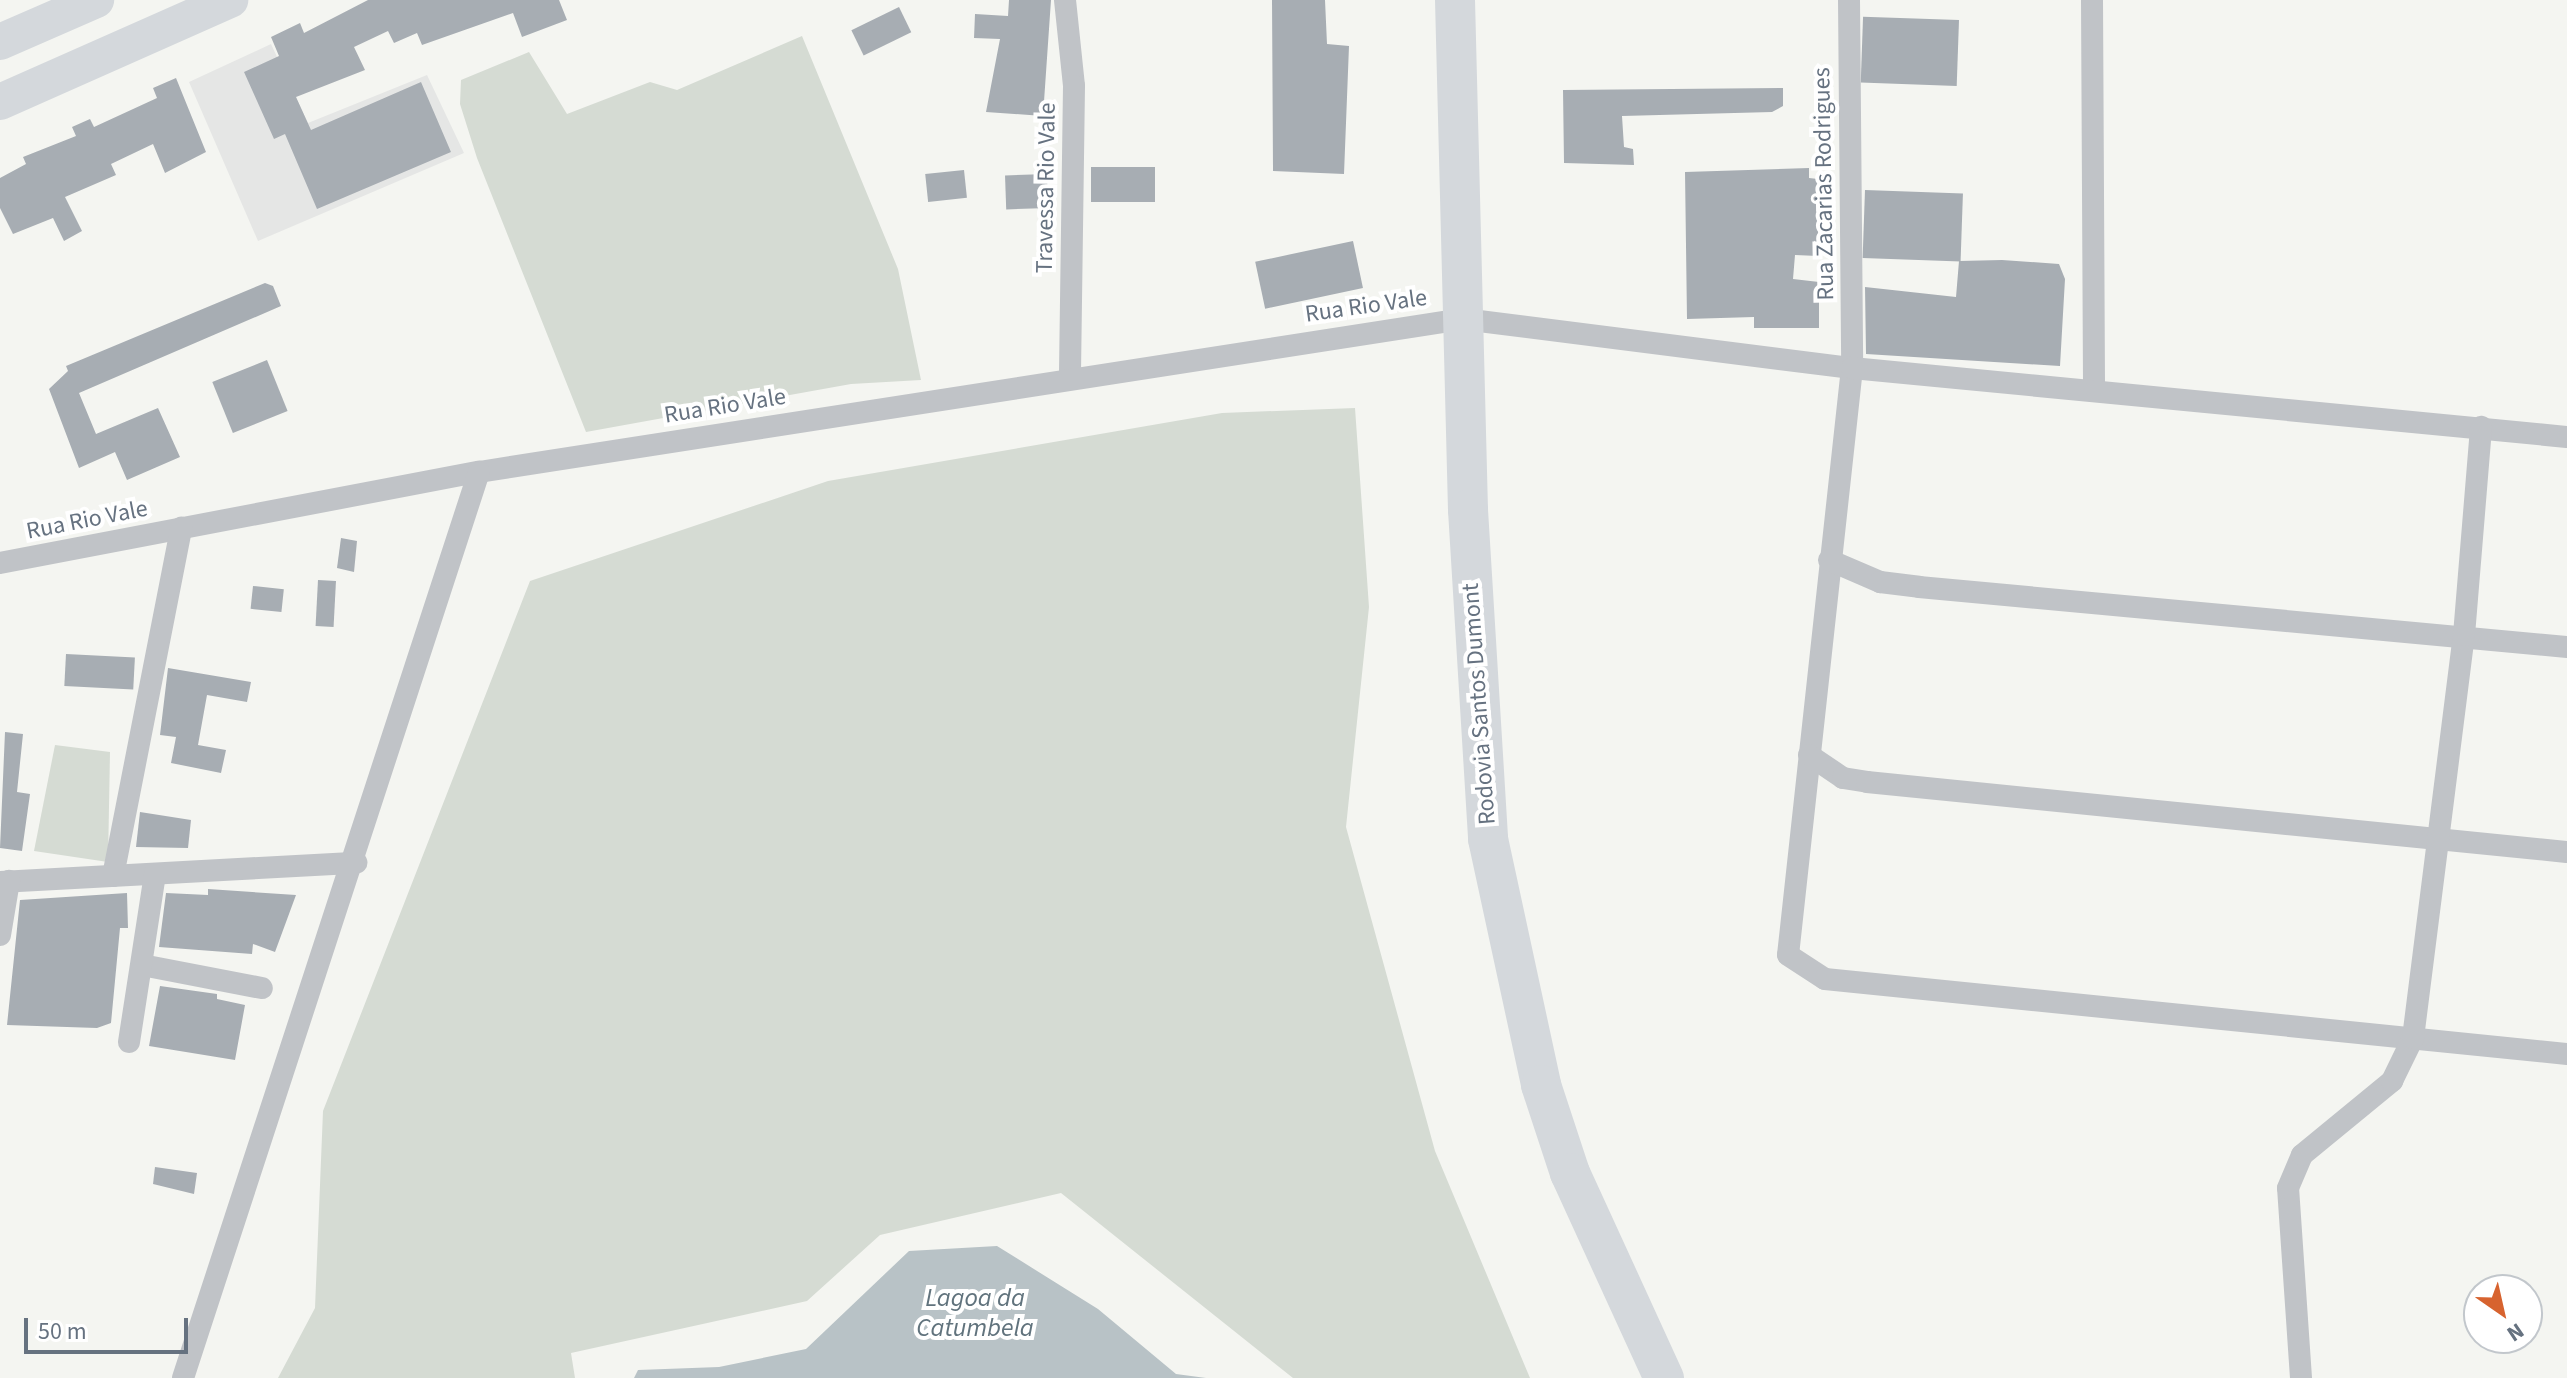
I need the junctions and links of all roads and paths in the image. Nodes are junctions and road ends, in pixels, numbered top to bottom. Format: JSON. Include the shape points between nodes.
{"nodes":[{"id":1,"x":96,"y":0,"type":"edge"},
{"id":2,"x":228,"y":0,"type":"edge"},
{"id":3,"x":1065,"y":0,"type":"edge"},
{"id":4,"x":1455,"y":0,"type":"edge"},
{"id":5,"x":1849,"y":0,"type":"edge"},
{"id":6,"x":2092,"y":0,"type":"edge"},
{"id":7,"x":0,"y":42,"type":"edge"},
{"id":8,"x":0,"y":102,"type":"edge"},
{"id":9,"x":1463,"y":319,"type":"junction"},
{"id":10,"x":1852,"y":368,"type":"junction"},
{"id":11,"x":1070,"y":376,"type":"junction"},
{"id":12,"x":2094,"y":390,"type":"junction"},
{"id":13,"x":2481,"y":427,"type":"junction"},
{"id":14,"x":2567,"y":437,"type":"edge"},
{"id":15,"x":479,"y":472,"type":"junction"},
{"id":16,"x":181,"y":528,"type":"junction"},
{"id":17,"x":1829,"y":560,"type":"junction"},
{"id":18,"x":0,"y":563,"type":"edge"},
{"id":19,"x":2464,"y":635,"type":"junction"},
{"id":20,"x":2567,"y":647,"type":"edge"},
{"id":21,"x":1809,"y":755,"type":"junction"},
{"id":22,"x":2437,"y":838,"type":"junction"},
{"id":23,"x":2567,"y":852,"type":"edge"},
{"id":24,"x":356,"y":863,"type":"junction"},
{"id":25,"x":155,"y":874,"type":"junction"},
{"id":26,"x":113,"y":876,"type":"junction"},
{"id":27,"x":5,"y":881,"type":"edge"},
{"id":28,"x":0,"y":935,"type":"edge"},
{"id":29,"x":142,"y":965,"type":"junction"},
{"id":30,"x":262,"y":988,"type":"dead end"},
{"id":31,"x":2413,"y":1038,"type":"junction"},
{"id":32,"x":129,"y":1042,"type":"dead end"},
{"id":33,"x":2567,"y":1054,"type":"edge"},
{"id":34,"x":183,"y":1378,"type":"edge"},
{"id":35,"x":1664,"y":1378,"type":"edge"},
{"id":36,"x":2301,"y":1378,"type":"edge"}],
"edges":[{"from":1,"to":7,"type":"main road"},
{"from":2,"to":8,"type":"main road"},
{"from":3,"to":11,"type":"street","name":"Travessa Rio Vale","via":[[1074,86]]},
{"from":4,"to":9,"type":"highway","name":"Rodovia Santos Dumont"},
{"from":5,"to":10,"type":"street","name":"Rua Zacarias Rodrigues"},
{"from":6,"to":12,"type":"street"},
{"from":9,"to":10,"type":"street","name":"Rua Rio Vale"},
{"from":9,"to":11,"type":"street","name":"Rua Rio Vale"},
{"from":9,"to":35,"type":"highway","name":"Rodovia Santos Dumont","via":[[1476,705],[1488,839],[1541,1085],[1570,1173]]},
{"from":10,"to":12,"type":"street","name":"Rua Rio Vale"},
{"from":10,"to":17,"type":"street","name":"Rua Zacarias Rodrigues"},
{"from":11,"to":15,"type":"street","name":"Rua Rio Vale"},
{"from":12,"to":13,"type":"street","name":"Rua Rio Vale"},
{"from":13,"to":14,"type":"street","name":"Rua Rio Vale"},
{"from":13,"to":19,"type":"street"},
{"from":15,"to":16,"type":"street","name":"Rua Rio Vale"},
{"from":15,"to":24,"type":"street"},
{"from":16,"to":18,"type":"street","name":"Rua Rio Vale"},
{"from":16,"to":26,"type":"street"},
{"from":17,"to":19,"type":"street","via":[[1868,578],[1919,587]]},
{"from":17,"to":21,"type":"street","name":"Rua Zacarias Rodrigues"},
{"from":19,"to":20,"type":"street"},
{"from":19,"to":22,"type":"street"},
{"from":21,"to":22,"type":"street","via":[[1843,778],[1867,782]]},
{"from":21,"to":31,"type":"street","name":"Rua Zacarias Rodrigues","via":[[1787,941],[1788,955],[1807,973]]},
{"from":22,"to":23,"type":"street"},
{"from":22,"to":31,"type":"street"},
{"from":24,"to":25,"type":"street"},
{"from":24,"to":34,"type":"street"},
{"from":25,"to":26,"type":"street"},
{"from":25,"to":29,"type":"street"},
{"from":26,"to":27,"type":"street"},
{"from":27,"to":28,"type":"street"},
{"from":29,"to":30,"type":"street"},
{"from":29,"to":32,"type":"street"},
{"from":31,"to":33,"type":"street","name":"Rua Zacarias Rodrigues"},
{"from":31,"to":36,"type":"street","via":[[2392,1081],[2308,1148],[2291,1180],[2286,1215]]}]}
